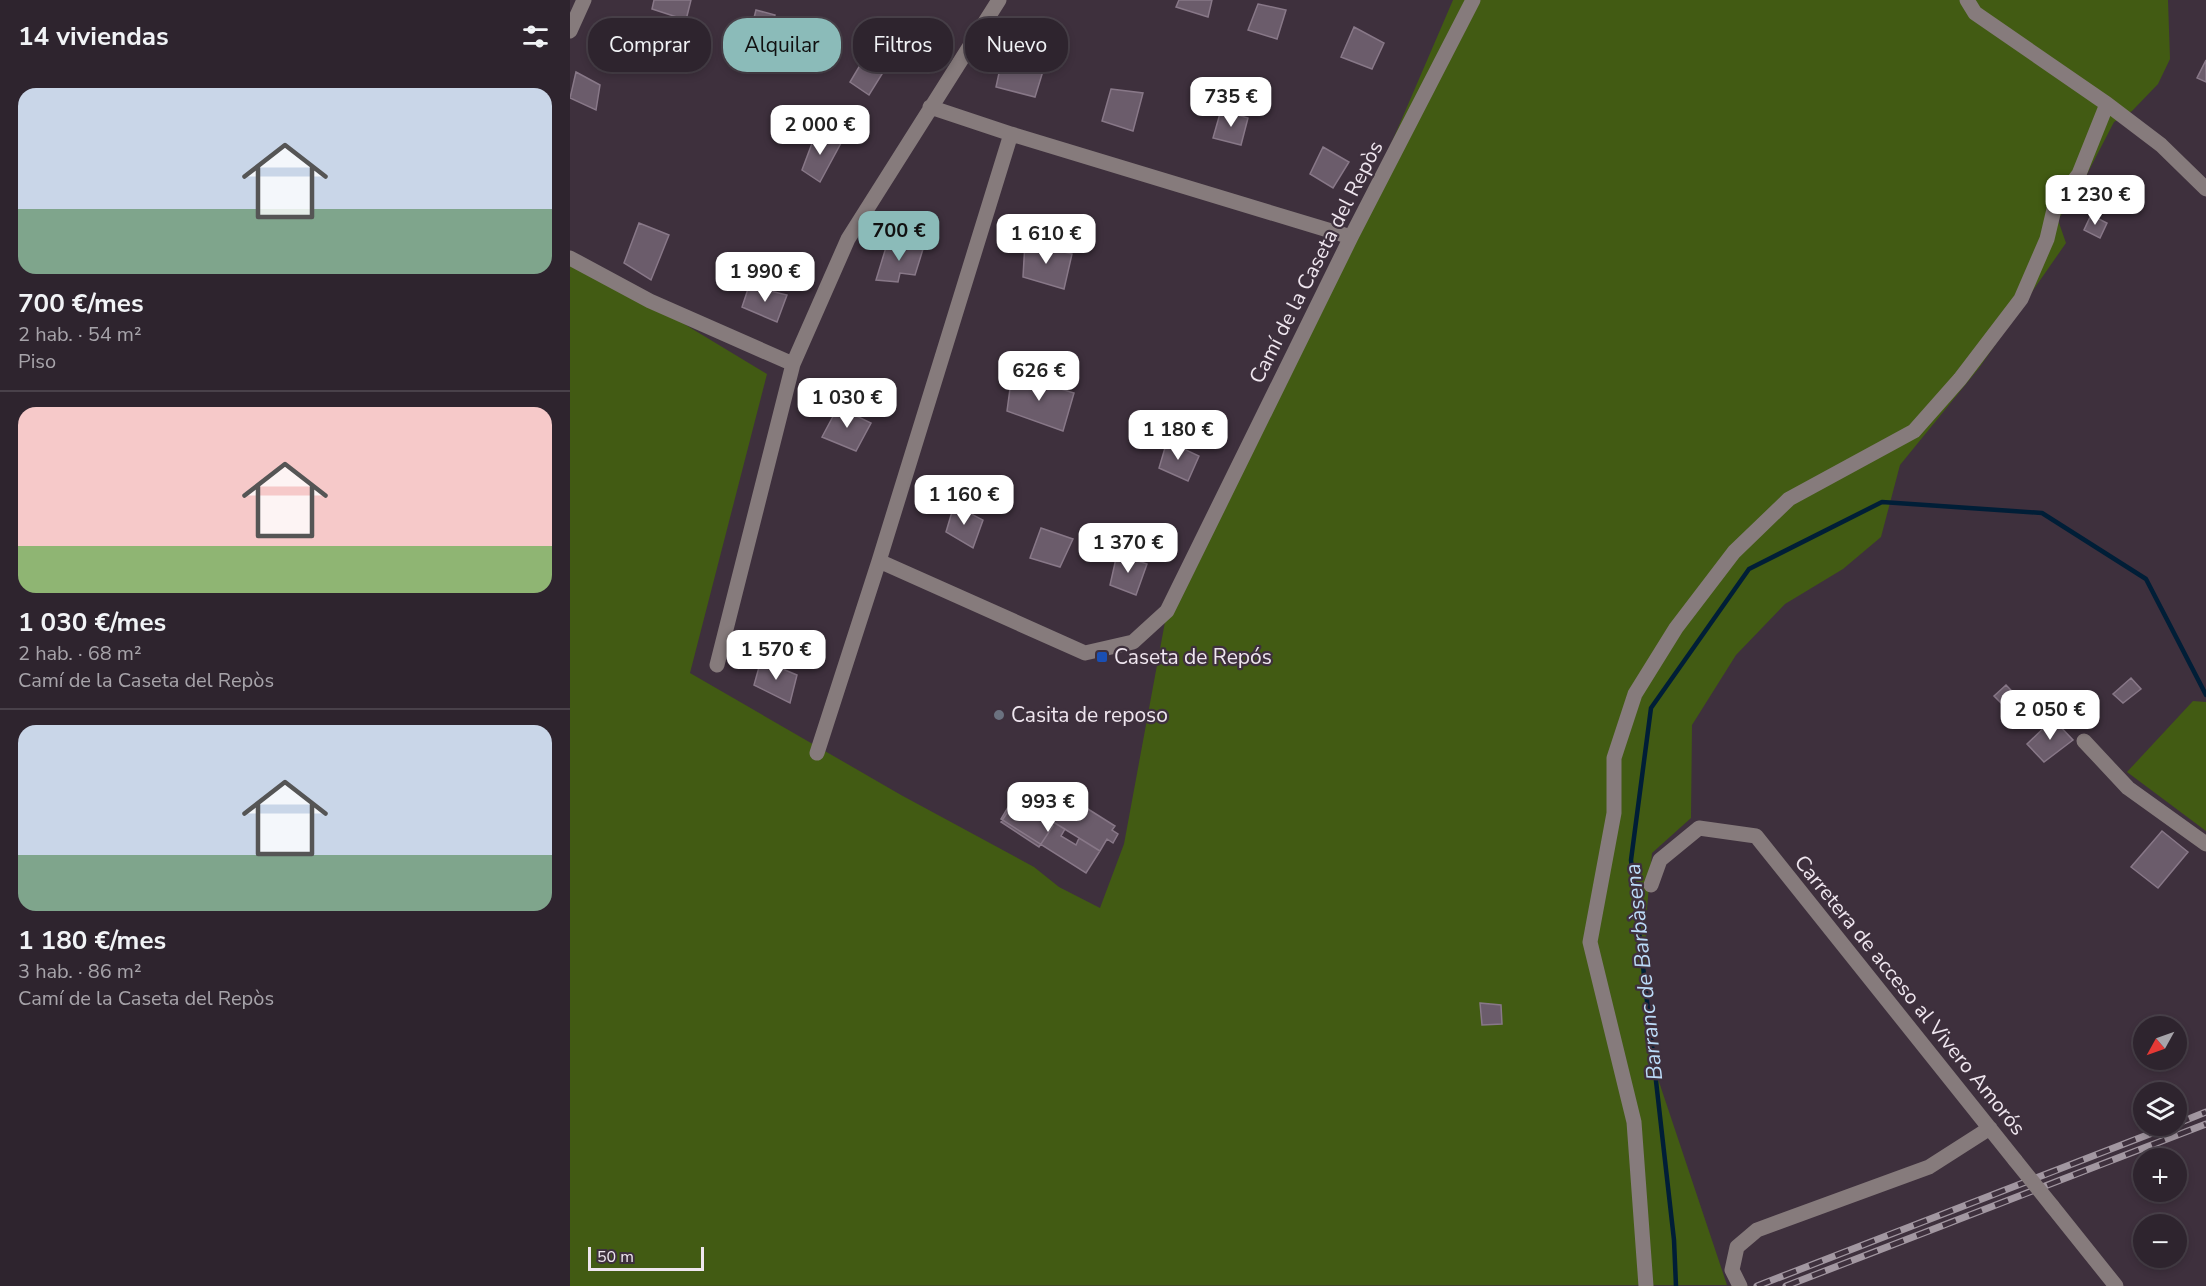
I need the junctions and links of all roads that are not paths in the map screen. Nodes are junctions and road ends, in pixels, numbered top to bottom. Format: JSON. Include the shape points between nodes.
{"nodes":[{"id":1,"x":584,"y":0,"type":"edge"},
{"id":2,"x":999,"y":0,"type":"edge"},
{"id":3,"x":1473,"y":0,"type":"edge"},
{"id":4,"x":1967,"y":0,"type":"edge"},
{"id":5,"x":570,"y":31,"type":"edge"},
{"id":6,"x":2107,"y":104,"type":"junction"},
{"id":7,"x":930,"y":107,"type":"junction"},
{"id":8,"x":1011,"y":134,"type":"junction"},
{"id":9,"x":2206,"y":189,"type":"edge"},
{"id":10,"x":1351,"y":237,"type":"junction"},
{"id":11,"x":570,"y":258,"type":"edge"},
{"id":12,"x":793,"y":364,"type":"junction"},
{"id":13,"x":879,"y":561,"type":"junction"},
{"id":14,"x":717,"y":665,"type":"dead end"},
{"id":15,"x":2084,"y":741,"type":"dead end"},
{"id":16,"x":817,"y":753,"type":"dead end"},
{"id":17,"x":2206,"y":844,"type":"edge"},
{"id":18,"x":1651,"y":885,"type":"dead end"},
{"id":19,"x":1990,"y":1128,"type":"junction"},
{"id":20,"x":1646,"y":1286,"type":"edge"},
{"id":21,"x":1740,"y":1286,"type":"edge"},
{"id":22,"x":2116,"y":1286,"type":"edge"}],
"edges":[{"from":1,"to":5,"type":"street"},
{"from":2,"to":7,"type":"street"},
{"from":3,"to":10,"type":"street","name":"Camí de la Caseta del Repòs"},
{"from":4,"to":6,"type":"street","via":[[1975,13]]},
{"from":6,"to":9,"type":"street","via":[[2161,145]]},
{"from":6,"to":20,"type":"street","via":[[2079,174],[2055,204],[2047,239],[2021,299],[1960,379],[1914,431],[1788,499],[1734,552],[1676,628],[1635,694],[1614,758],[1614,813],[1590,942],[1634,1122]]},
{"from":7,"to":8,"type":"street"},
{"from":7,"to":12,"type":"street","via":[[848,239]]},
{"from":8,"to":10,"type":"street"},
{"from":8,"to":13,"type":"street"},
{"from":10,"to":13,"type":"street","name":"Camí de la Caseta del Repòs","via":[[1167,611],[1133,642],[1086,653]]},
{"from":11,"to":12,"type":"street","via":[[650,301]]},
{"from":12,"to":14,"type":"street"},
{"from":13,"to":16,"type":"street"},
{"from":15,"to":17,"type":"street","via":[[2128,789]]},
{"from":18,"to":19,"type":"street","name":"Carretera de acceso al Vivero Amorós","via":[[1660,860],[1699,828],[1756,836]]},
{"from":19,"to":21,"type":"street","via":[[1929,1167],[1757,1230],[1737,1246],[1732,1270]]},
{"from":19,"to":22,"type":"street","name":"Carretera de acceso al Vivero Amorós","bridge":true}]}
